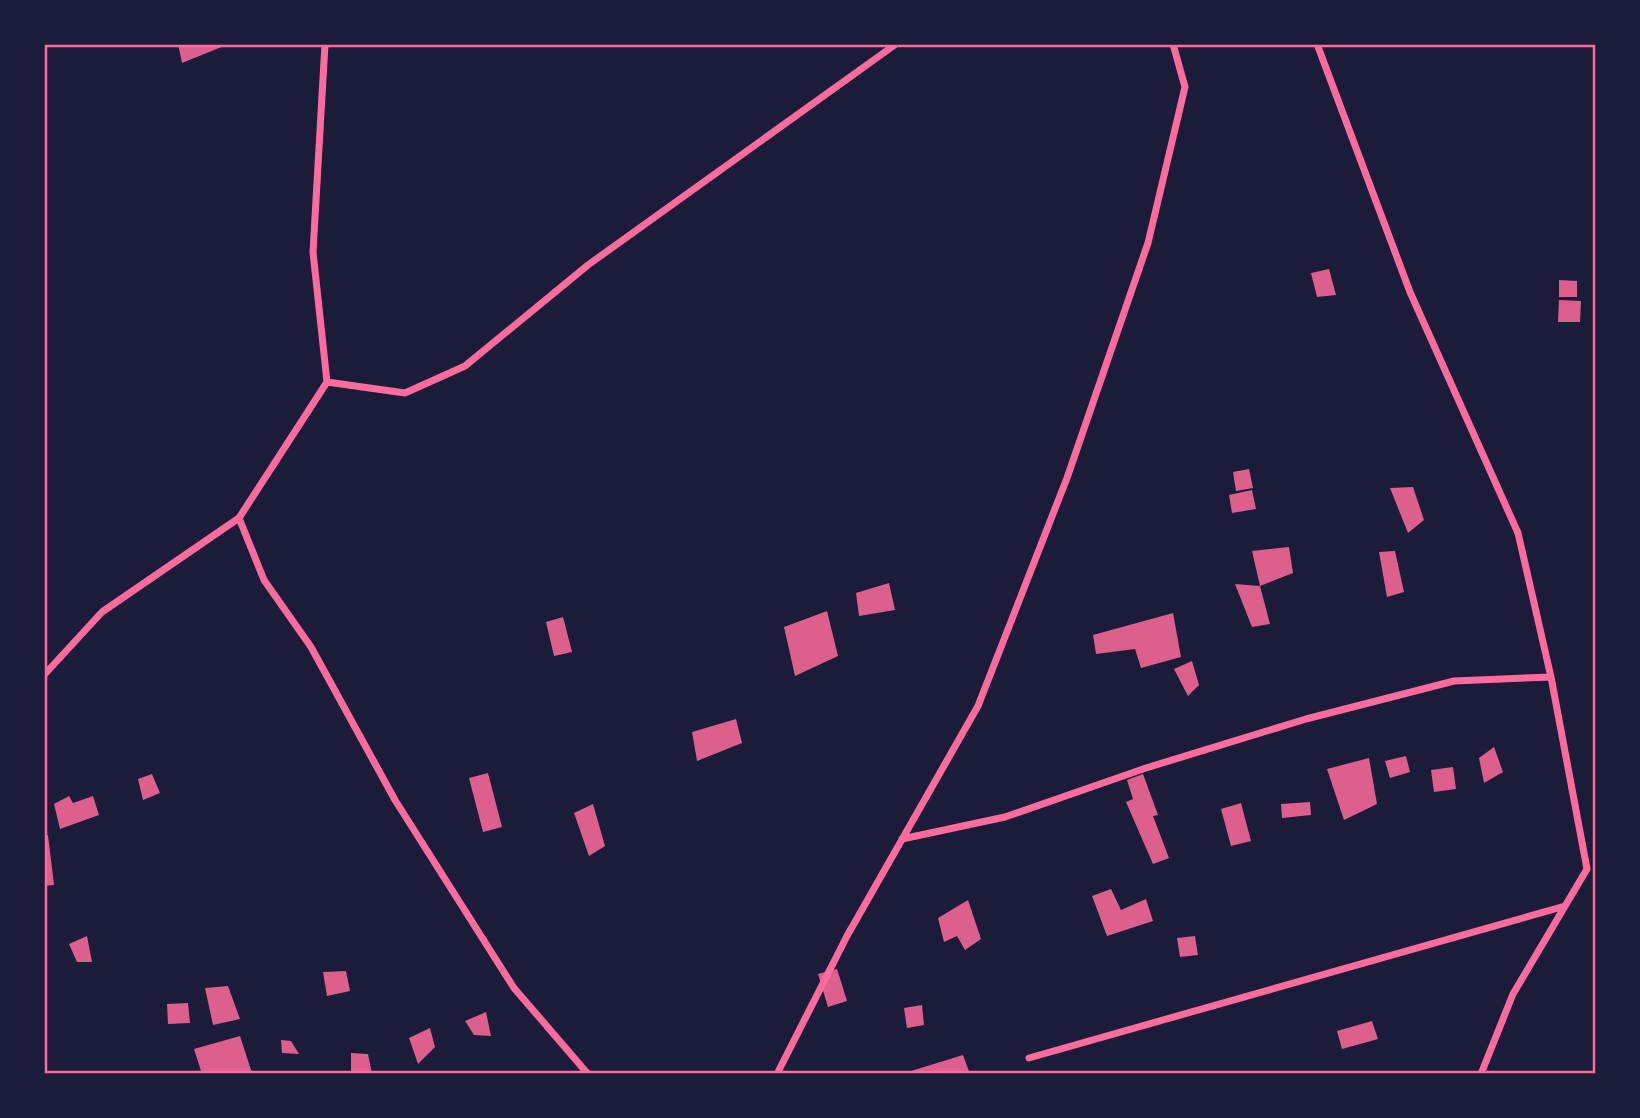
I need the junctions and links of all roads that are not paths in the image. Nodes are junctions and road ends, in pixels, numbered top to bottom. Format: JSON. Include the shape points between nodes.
{"nodes":[{"id":1,"x":325,"y":44,"type":"edge"},
{"id":2,"x":896,"y":44,"type":"edge"},
{"id":3,"x":1172,"y":44,"type":"edge"},
{"id":4,"x":1317,"y":44,"type":"edge"},
{"id":5,"x":327,"y":382,"type":"junction"},
{"id":6,"x":239,"y":518,"type":"junction"},
{"id":7,"x":44,"y":675,"type":"edge"},
{"id":8,"x":1551,"y":677,"type":"junction"},
{"id":9,"x":902,"y":839,"type":"junction"},
{"id":10,"x":1565,"y":906,"type":"junction"},
{"id":11,"x":1029,"y":1058,"type":"dead end"},
{"id":12,"x":588,"y":1074,"type":"edge"},
{"id":13,"x":777,"y":1074,"type":"edge"},
{"id":14,"x":1481,"y":1074,"type":"edge"}],
"edges":[{"from":1,"to":5,"type":"street","via":[[313,253]]},
{"from":2,"to":5,"type":"street","via":[[588,265],[465,366],[405,393]]},
{"from":3,"to":9,"type":"street","via":[[1185,87],[1148,243],[1067,478],[978,706]]},
{"from":4,"to":8,"type":"street","via":[[1410,292],[1518,533]]},
{"from":5,"to":6,"type":"street"},
{"from":6,"to":7,"type":"street","via":[[102,612]]},
{"from":6,"to":12,"type":"street","via":[[264,580],[311,647],[395,800],[514,988]]},
{"from":8,"to":9,"type":"street","via":[[1454,681],[1306,719],[1005,817]]},
{"from":8,"to":10,"type":"street","via":[[1587,869]]},
{"from":9,"to":13,"type":"street"},
{"from":10,"to":11,"type":"street"},
{"from":10,"to":14,"type":"street","via":[[1513,994]]}]}
